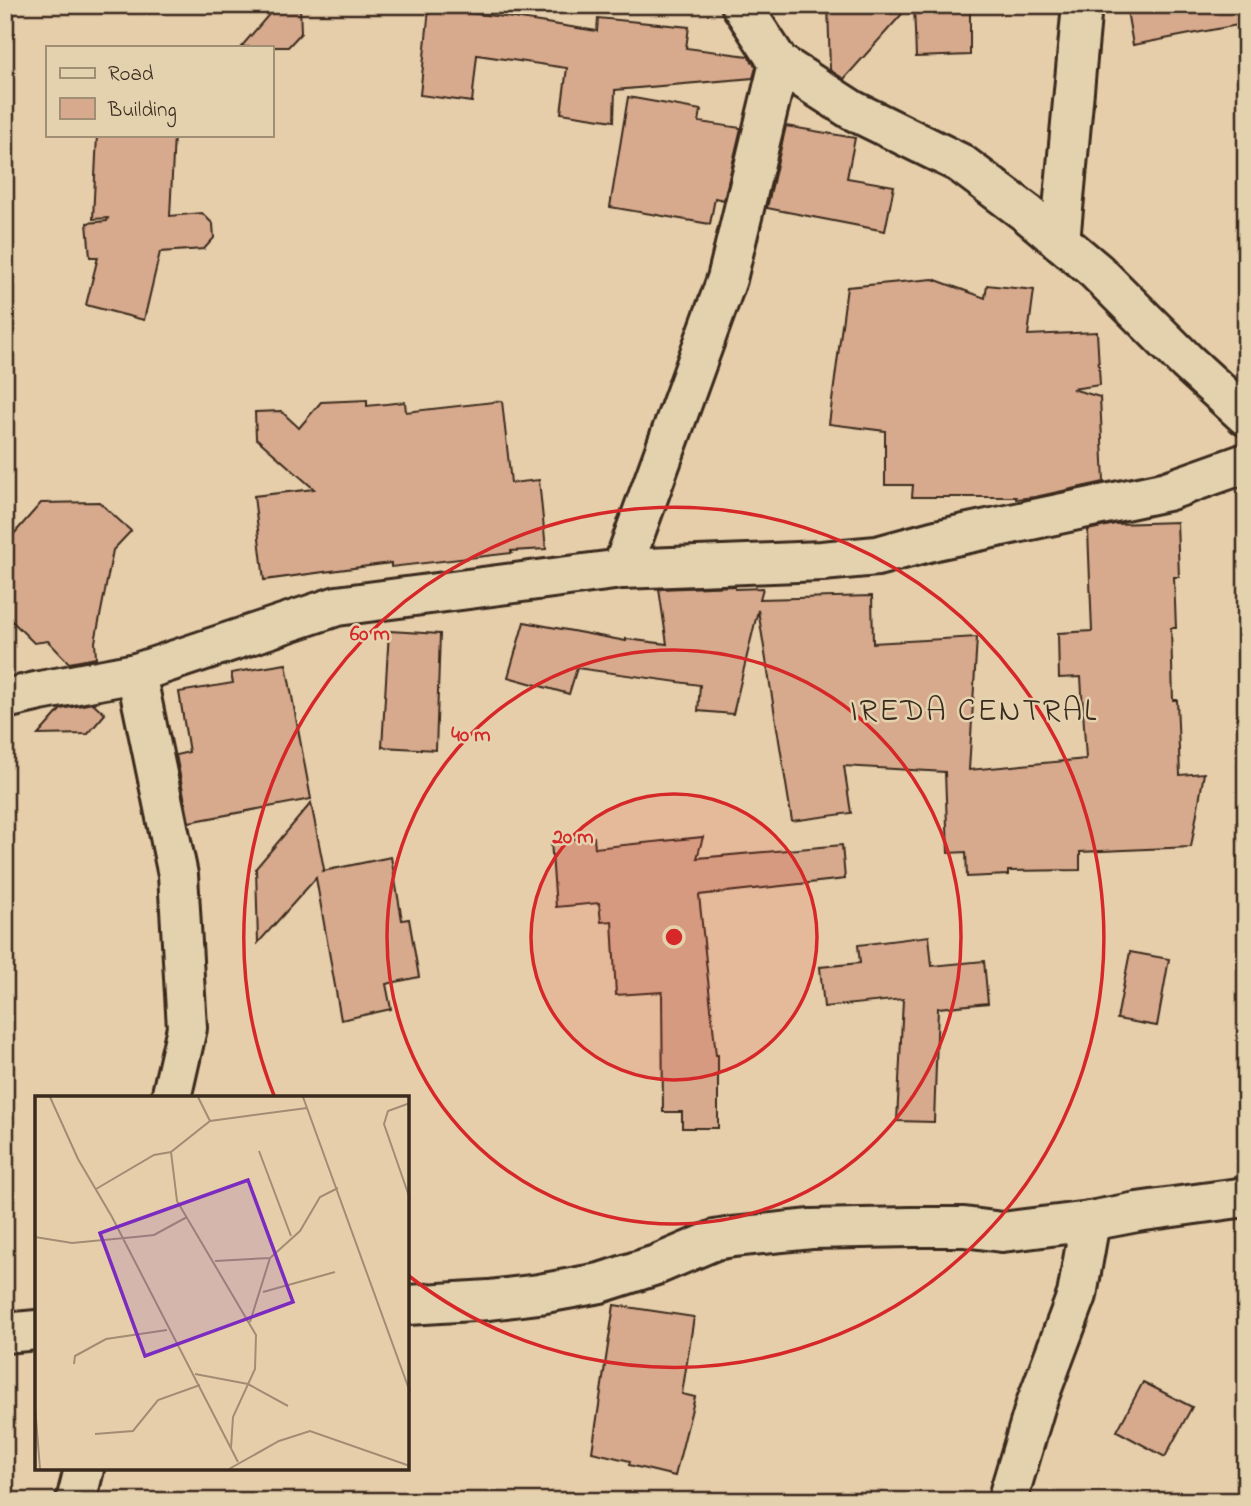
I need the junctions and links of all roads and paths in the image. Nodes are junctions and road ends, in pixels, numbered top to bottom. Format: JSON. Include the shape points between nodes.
{"nodes":[{"id":1,"x":741,"y":5,"type":"edge"},
{"id":2,"x":1082,"y":5,"type":"edge"},
{"id":3,"x":779,"y":63,"type":"junction"},
{"id":4,"x":1060,"y":241,"type":"junction"},
{"id":5,"x":1246,"y":416,"type":"edge"},
{"id":6,"x":1246,"y":463,"type":"edge"},
{"id":7,"x":622,"y":569,"type":"junction"},
{"id":8,"x":136,"y":673,"type":"junction"},
{"id":9,"x":5,"y":699,"type":"edge"},
{"id":10,"x":171,"y":1096,"type":"edge"},
{"id":11,"x":1246,"y":1197,"type":"edge"},
{"id":12,"x":1090,"y":1222,"type":"junction"},
{"id":13,"x":410,"y":1305,"type":"edge"},
{"id":14,"x":35,"y":1330,"type":"edge"},
{"id":15,"x":5,"y":1333,"type":"edge"},
{"id":16,"x":83,"y":1471,"type":"edge"},
{"id":17,"x":76,"y":1501,"type":"edge"},
{"id":18,"x":1006,"y":1501,"type":"edge"}],
"edges":[{"from":1,"to":3,"type":"street"},
{"from":2,"to":4,"type":"street"},
{"from":3,"to":4,"type":"street","via":[[852,110],[960,163]]},
{"from":3,"to":7,"type":"street","via":[[727,279]]},
{"from":4,"to":5,"type":"street"},
{"from":6,"to":7,"type":"street","via":[[1167,491],[877,556]]},
{"from":7,"to":8,"type":"street","via":[[337,606]]},
{"from":8,"to":9,"type":"street"},
{"from":8,"to":10,"type":"street","via":[[178,875],[187,1028]]},
{"from":11,"to":12,"type":"street"},
{"from":12,"to":13,"type":"street","via":[[1002,1232],[900,1227],[733,1237],[600,1283],[489,1300]]},
{"from":12,"to":18,"type":"street","via":[[1077,1295]]},
{"from":14,"to":15,"type":"street"},
{"from":16,"to":17,"type":"street"}]}
